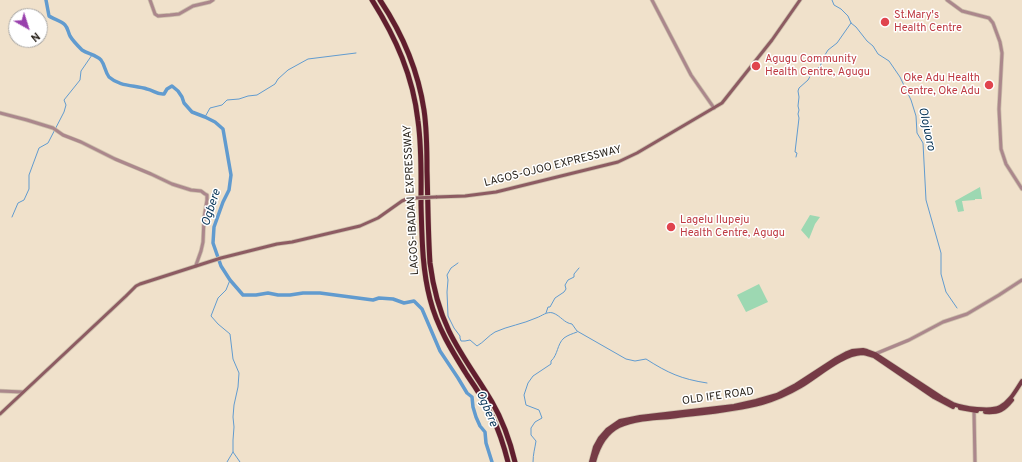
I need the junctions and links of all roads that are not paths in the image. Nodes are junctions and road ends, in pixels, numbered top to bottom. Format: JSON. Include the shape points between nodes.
{"nodes":[{"id":1,"x":150,"y":0,"type":"edge"},
{"id":2,"x":213,"y":0,"type":"edge"},
{"id":3,"x":372,"y":0,"type":"edge"},
{"id":4,"x":380,"y":0,"type":"edge"},
{"id":5,"x":652,"y":0,"type":"edge"},
{"id":6,"x":800,"y":0,"type":"edge"},
{"id":7,"x":947,"y":0,"type":"edge"},
{"id":8,"x":714,"y":108,"type":"junction"},
{"id":9,"x":0,"y":113,"type":"edge"},
{"id":10,"x":1022,"y":189,"type":"edge"},
{"id":11,"x":196,"y":266,"type":"junction"},
{"id":12,"x":1022,"y":280,"type":"edge"},
{"id":13,"x":875,"y":354,"type":"junction"},
{"id":14,"x":1022,"y":381,"type":"edge"},
{"id":15,"x":1022,"y":386,"type":"edge"},
{"id":16,"x":0,"y":391,"type":"edge"},
{"id":17,"x":23,"y":392,"type":"junction"},
{"id":18,"x":935,"y":396,"type":"junction"},
{"id":19,"x":722,"y":408,"type":"junction"},
{"id":20,"x":974,"y":411,"type":"junction"},
{"id":21,"x":0,"y":414,"type":"edge"},
{"id":22,"x":508,"y":462,"type":"edge"},
{"id":23,"x":515,"y":462,"type":"edge"},
{"id":24,"x":591,"y":462,"type":"edge"},
{"id":25,"x":594,"y":462,"type":"edge"},
{"id":26,"x":975,"y":462,"type":"edge"}],
"edges":[{"from":1,"to":2,"type":"street","via":[[158,16],[179,14],[193,6]]},
{"from":3,"to":22,"type":"highway","name":"LAGOS-IBADAN EXPRESSWAY","via":[[399,49],[415,99],[420,146],[422,240],[432,308],[453,352],[492,417]]},
{"from":4,"to":23,"type":"highway","name":"LAGOS-IBADAN EXPRESSWAY","via":[[406,47],[422,102],[430,263],[437,298],[449,331],[498,413]]},
{"from":5,"to":8,"type":"street","via":[[693,78]]},
{"from":6,"to":8,"type":"main road","name":"LAGOS-OJOO EXPRESSWAY","via":[[722,103]]},
{"from":7,"to":10,"type":"street","via":[[962,11],[989,18],[993,23],[1002,53],[999,109],[1001,149],[1006,164]]},
{"from":8,"to":11,"type":"main road","name":"LAGOS-OJOO EXPRESSWAY","bridge":true,"via":[[618,162],[496,192],[405,199],[378,218],[360,226],[277,244]]},
{"from":9,"to":11,"type":"street","via":[[53,128],[63,135],[172,184],[205,194],[207,200],[203,242]]},
{"from":11,"to":17,"type":"main road","name":"LAGOS-OJOO EXPRESSWAY","via":[[136,286]]},
{"from":12,"to":13,"type":"street","via":[[967,314],[943,322]]},
{"from":13,"to":18,"type":"main road","name":"OLD IFE ROAD"},
{"from":13,"to":19,"type":"main road","name":"OLD IFE ROAD","via":[[863,350],[852,351],[777,394]]},
{"from":14,"to":18,"type":"main road","name":"OLD IFE ROAD","via":[[1007,401],[995,409],[954,404]]},
{"from":15,"to":20,"type":"main road","name":"OLD IFE ROAD","via":[[1003,409],[992,412]]},
{"from":16,"to":17,"type":"street"},
{"from":17,"to":21,"type":"main road","name":"LAGOS-OJOO EXPRESSWAY"},
{"from":18,"to":19,"type":"main road","name":"OLD IFE ROAD","via":[[874,356],[863,353],[844,358],[778,398],[757,404]]},
{"from":18,"to":20,"type":"main road","name":"OLD IFE ROAD","via":[[951,406]]},
{"from":19,"to":24,"type":"main road","name":"OLD IFE ROAD","via":[[640,416],[620,421],[600,438]]},
{"from":19,"to":25,"type":"main road","name":"OLD IFE ROAD","via":[[623,424],[603,439]]},
{"from":20,"to":26,"type":"street"}]}
